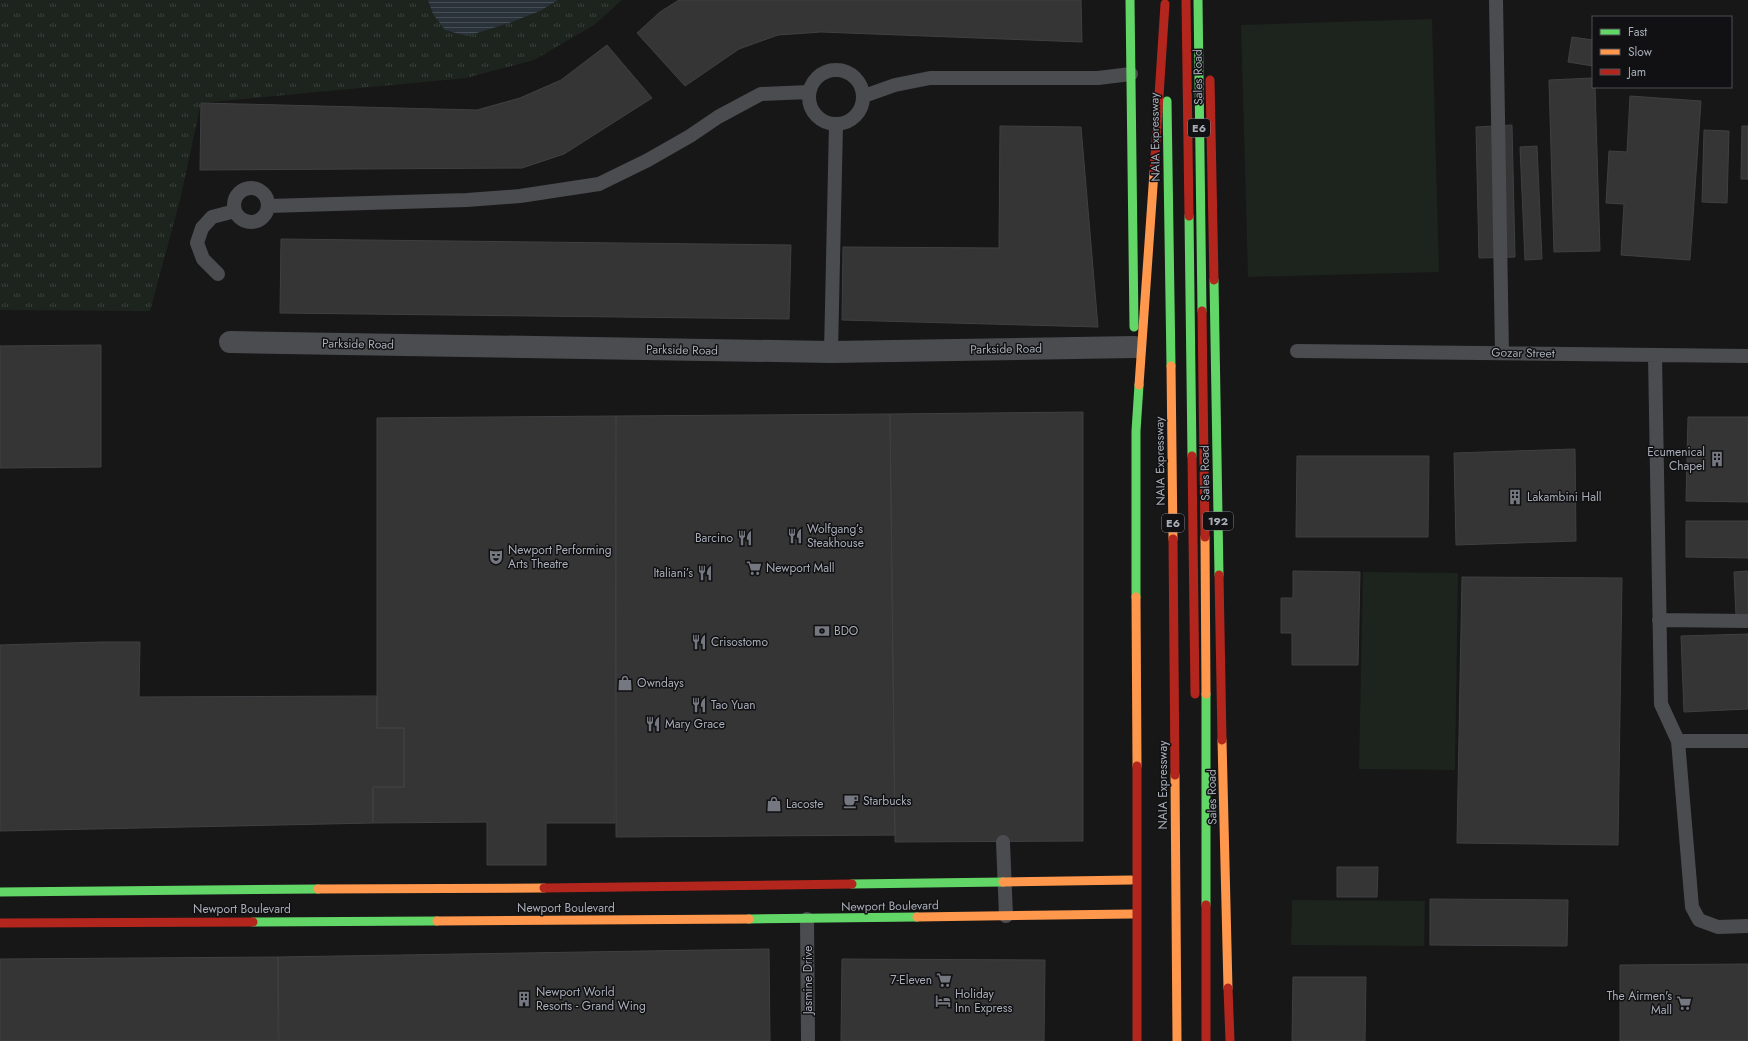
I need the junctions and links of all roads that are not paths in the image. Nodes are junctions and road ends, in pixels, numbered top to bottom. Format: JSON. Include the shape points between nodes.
{"nodes":[{"id":1,"x":1130,"y":0,"type":"edge"},
{"id":2,"x":1186,"y":0,"type":"edge"},
{"id":3,"x":1198,"y":0,"type":"edge"},
{"id":4,"x":1496,"y":0,"type":"edge"},
{"id":5,"x":1163,"y":1,"type":"edge"},
{"id":6,"x":1210,"y":72,"type":"dead end"},
{"id":7,"x":1131,"y":74,"type":"junction"},
{"id":8,"x":809,"y":92,"type":"junction"},
{"id":9,"x":864,"y":96,"type":"junction"},
{"id":10,"x":836,"y":124,"type":"junction"},
{"id":11,"x":269,"y":206,"type":"junction"},
{"id":12,"x":235,"y":211,"type":"junction"},
{"id":13,"x":218,"y":274,"type":"dead end"},
{"id":14,"x":230,"y":342,"type":"dead end"},
{"id":15,"x":1135,"y":347,"type":"junction"},
{"id":16,"x":1297,"y":351,"type":"dead end"},
{"id":17,"x":831,"y":352,"type":"junction"},
{"id":18,"x":1502,"y":353,"type":"junction"},
{"id":19,"x":1655,"y":355,"type":"junction"},
{"id":20,"x":1748,"y":356,"type":"edge"},
{"id":21,"x":1659,"y":620,"type":"junction"},
{"id":22,"x":1748,"y":621,"type":"edge"},
{"id":23,"x":1196,"y":707,"type":"dead end"},
{"id":24,"x":1678,"y":741,"type":"junction"},
{"id":25,"x":1748,"y":741,"type":"edge"},
{"id":26,"x":1197,"y":778,"type":"dead end"},
{"id":27,"x":1003,"y":842,"type":"dead end"},
{"id":28,"x":1131,"y":880,"type":"junction"},
{"id":29,"x":1006,"y":883,"type":"junction"},
{"id":30,"x":100,"y":891,"type":"junction"},
{"id":31,"x":0,"y":892,"type":"edge"},
{"id":32,"x":95,"y":900,"type":"dead end"},
{"id":33,"x":95,"y":913,"type":"dead end"},
{"id":34,"x":1132,"y":914,"type":"junction"},
{"id":35,"x":1006,"y":916,"type":"junction"},
{"id":36,"x":807,"y":919,"type":"junction"},
{"id":37,"x":102,"y":922,"type":"junction"},
{"id":38,"x":0,"y":923,"type":"edge"},
{"id":39,"x":1748,"y":926,"type":"edge"},
{"id":40,"x":808,"y":1041,"type":"edge"},
{"id":41,"x":1133,"y":1041,"type":"edge"},
{"id":42,"x":1137,"y":1041,"type":"edge"},
{"id":43,"x":1170,"y":1041,"type":"edge"},
{"id":44,"x":1178,"y":1041,"type":"edge"},
{"id":45,"x":1202,"y":1041,"type":"edge"},
{"id":46,"x":1206,"y":1041,"type":"edge"},
{"id":47,"x":1230,"y":1041,"type":"edge"}],
"edges":[{"from":1,"to":7,"type":"main road"},
{"from":2,"to":23,"type":"main road","name":"Sales Road","number":"192"},
{"from":3,"to":46,"type":"main road","number":"E6","via":[[1206,619]]},
{"from":4,"to":18,"type":"lane"},
{"from":5,"to":42,"type":"main road","bridge":true,"via":[[1136,431]]},
{"from":5,"to":43,"type":"main road"},
{"from":5,"to":44,"type":"main road","name":"NAIA Expressway","number":"E6","bridge":true,"via":[[1172,444]]},
{"from":6,"to":47,"type":"main road","name":"Sales Road","number":"192"},
{"from":7,"to":9,"type":"lane","via":[[1098,78],[930,78],[895,85]]},
{"from":7,"to":15,"type":"main road"},
{"from":8,"to":9,"type":"lane","via":[[819,76],[836,69],[844,70],[858,80]]},
{"from":8,"to":10,"type":"lane","via":[[812,111],[827,123]]},
{"from":8,"to":11,"type":"lane","via":[[761,94],[648,160],[599,184],[520,196],[467,200]]},
{"from":9,"to":10,"type":"lane","via":[[863,104],[853,119]]},
{"from":10,"to":17,"type":"lane"},
{"from":11,"to":12,"type":"lane","via":[[264,217],[254,223],[242,220]]},
{"from":11,"to":12,"type":"lane","via":[[262,192],[258,189],[247,189],[235,199]]},
{"from":12,"to":13,"type":"lane","via":[[212,217],[202,228],[197,244],[203,259]]},
{"from":14,"to":17,"type":"street","name":"Parkside Road"},
{"from":15,"to":17,"type":"street","name":"Parkside Road"},
{"from":15,"to":28,"type":"main road"},
{"from":16,"to":18,"type":"lane","name":"Gozar Street"},
{"from":18,"to":19,"type":"lane","name":"Gozar Street"},
{"from":19,"to":20,"type":"lane","name":"Gozar Street"},
{"from":19,"to":21,"type":"lane"},
{"from":21,"to":22,"type":"lane"},
{"from":21,"to":24,"type":"lane","via":[[1661,704]]},
{"from":24,"to":25,"type":"lane"},
{"from":24,"to":39,"type":"lane","via":[[1692,907],[1699,920],[1718,927]]},
{"from":26,"to":45,"type":"main road","name":"Sales Road"},
{"from":27,"to":29,"type":"lane"},
{"from":28,"to":29,"type":"main road","name":"Newport Boulevard"},
{"from":28,"to":34,"type":"main road"},
{"from":29,"to":30,"type":"main road","name":"Newport Boulevard"},
{"from":29,"to":35,"type":"lane"},
{"from":30,"to":31,"type":"main road","name":"Newport Boulevard"},
{"from":30,"to":32,"type":"main road"},
{"from":33,"to":37,"type":"main road"},
{"from":34,"to":35,"type":"main road","name":"Newport Boulevard"},
{"from":34,"to":41,"type":"main road"},
{"from":35,"to":36,"type":"main road","name":"Newport Boulevard"},
{"from":36,"to":37,"type":"main road","name":"Newport Boulevard"},
{"from":36,"to":40,"type":"lane","name":"Jasmine Drive"},
{"from":37,"to":38,"type":"main road","name":"Newport Boulevard"}]}
